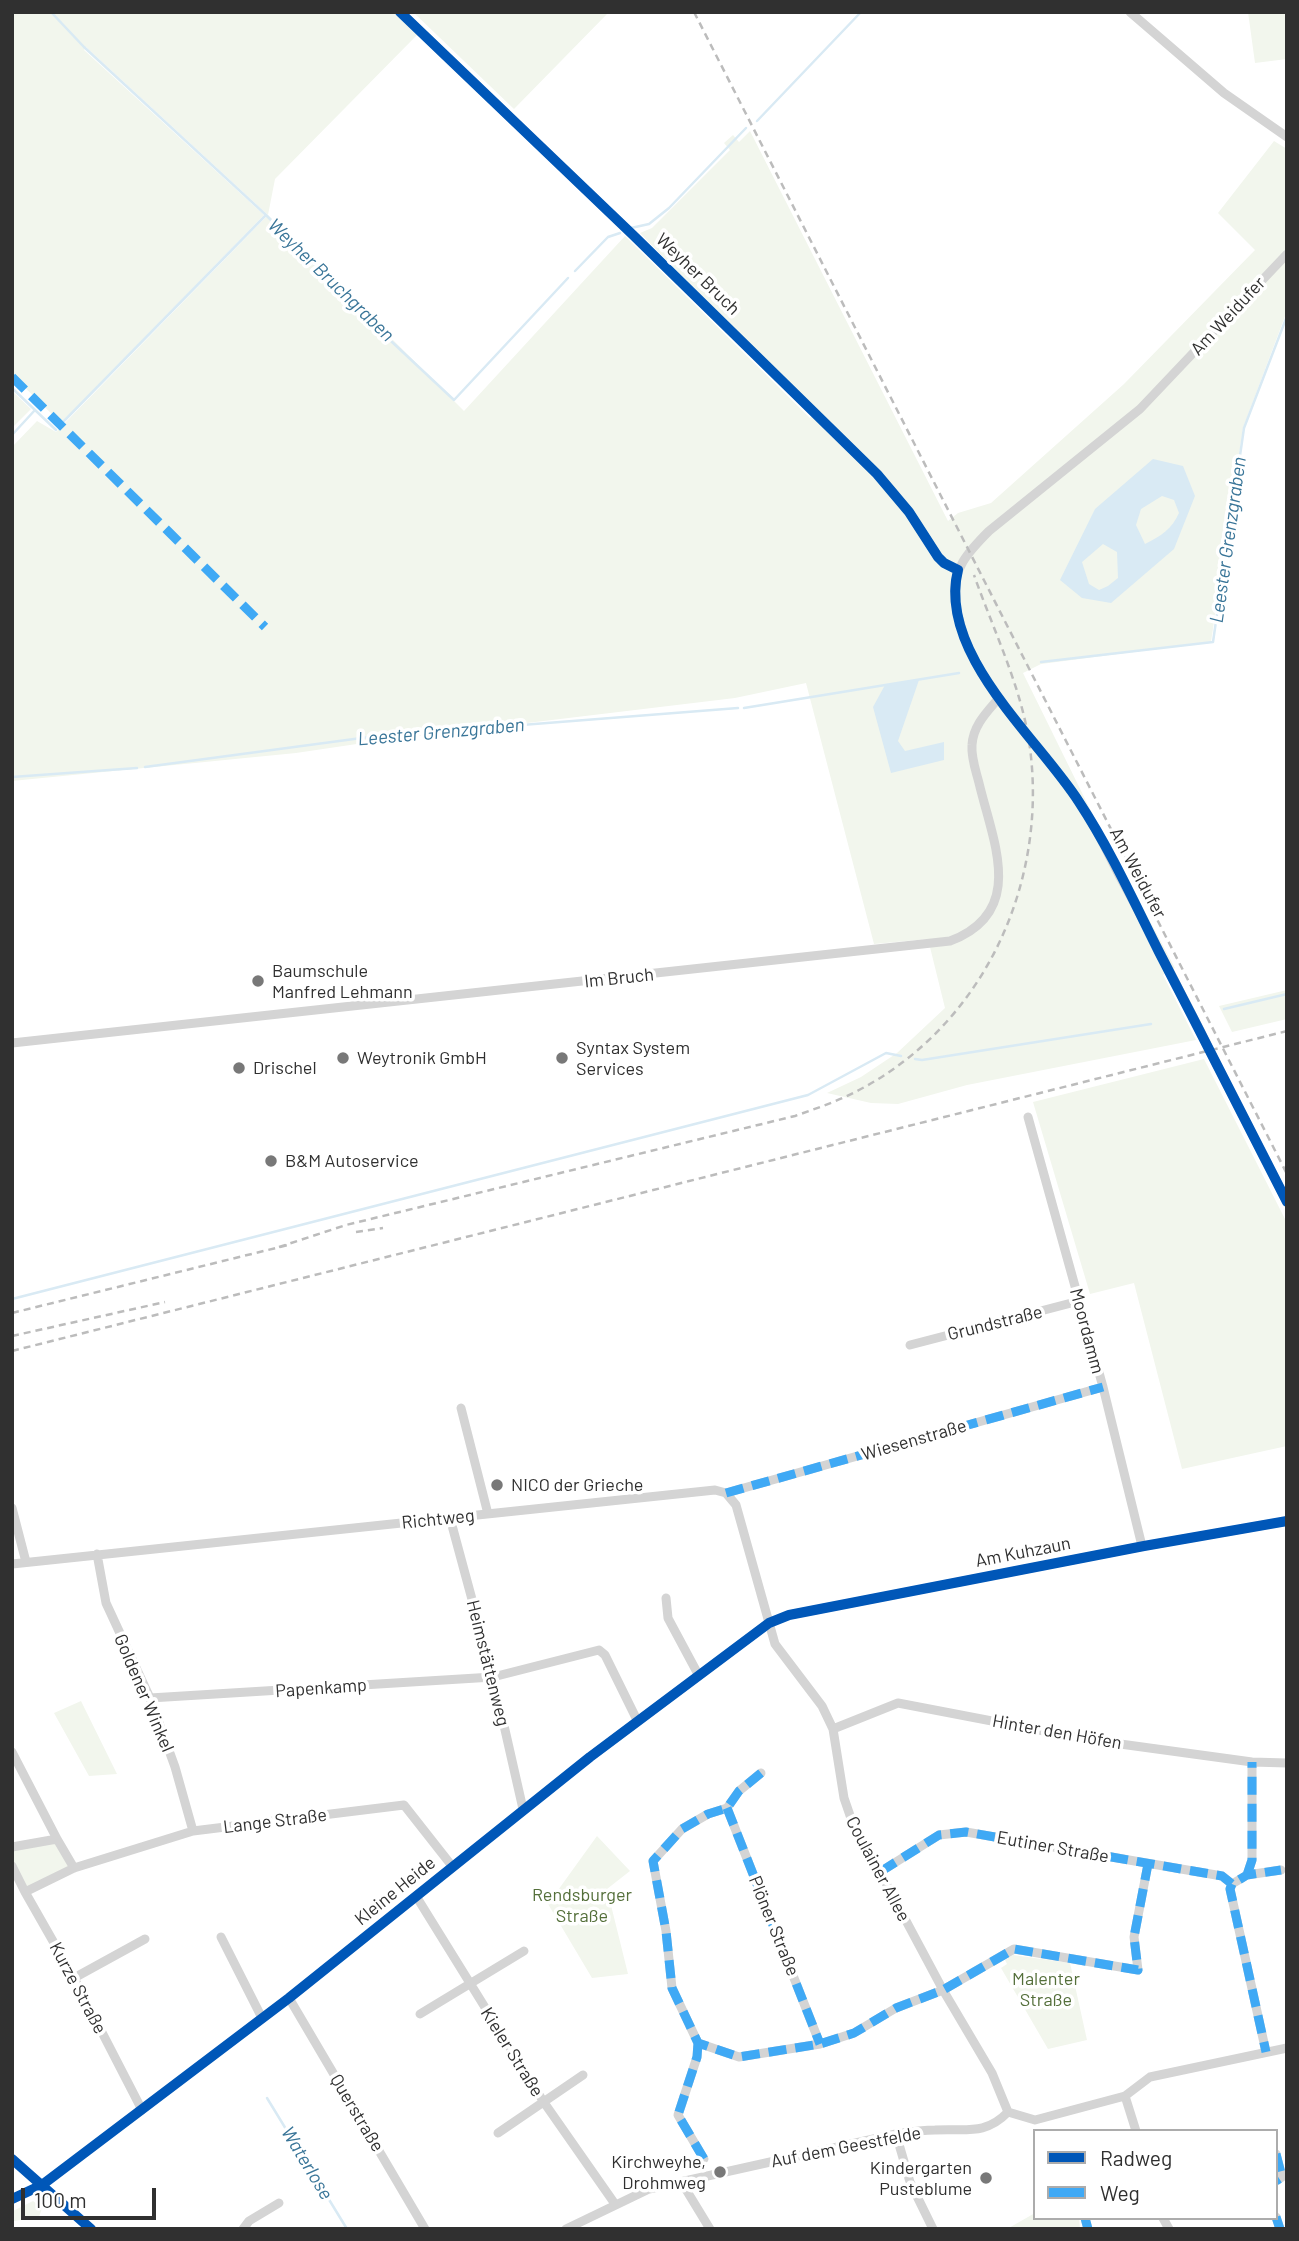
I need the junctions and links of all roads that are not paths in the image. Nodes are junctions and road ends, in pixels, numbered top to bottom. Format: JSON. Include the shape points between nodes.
{"nodes":[{"id":1,"x":400,"y":12,"type":"edge"},
{"id":2,"x":1130,"y":12,"type":"edge"},
{"id":3,"x":1287,"y":137,"type":"edge"},
{"id":4,"x":1287,"y":254,"type":"edge"},
{"id":5,"x":958,"y":570,"type":"junction"},
{"id":6,"x":998,"y":699,"type":"junction"},
{"id":7,"x":12,"y":1042,"type":"edge"},
{"id":8,"x":1028,"y":1117,"type":"dead end"},
{"id":9,"x":1287,"y":1202,"type":"edge"},
{"id":10,"x":1079,"y":1301,"type":"junction"},
{"id":11,"x":910,"y":1345,"type":"dead end"},
{"id":12,"x":1102,"y":1387,"type":"junction"},
{"id":13,"x":461,"y":1408,"type":"dead end"},
{"id":14,"x":726,"y":1493,"type":"junction"},
{"id":15,"x":12,"y":1508,"type":"edge"},
{"id":16,"x":488,"y":1514,"type":"junction"},
{"id":17,"x":450,"y":1518,"type":"junction"},
{"id":18,"x":1287,"y":1521,"type":"edge"},
{"id":19,"x":1142,"y":1546,"type":"junction"},
{"id":20,"x":97,"y":1554,"type":"junction"},
{"id":21,"x":26,"y":1562,"type":"junction"},
{"id":22,"x":12,"y":1564,"type":"edge"},
{"id":23,"x":666,"y":1598,"type":"dead end"},
{"id":24,"x":769,"y":1623,"type":"junction"},
{"id":25,"x":698,"y":1674,"type":"junction"},
{"id":26,"x":493,"y":1677,"type":"junction"},
{"id":27,"x":149,"y":1698,"type":"junction"},
{"id":28,"x":637,"y":1720,"type":"junction"},
{"id":29,"x":834,"y":1729,"type":"junction"},
{"id":30,"x":12,"y":1752,"type":"edge"},
{"id":31,"x":1252,"y":1762,"type":"junction"},
{"id":32,"x":1287,"y":1763,"type":"edge"},
{"id":33,"x":761,"y":1773,"type":"dead end"},
{"id":34,"x":727,"y":1808,"type":"junction"},
{"id":35,"x":523,"y":1809,"type":"junction"},
{"id":36,"x":193,"y":1831,"type":"junction"},
{"id":37,"x":57,"y":1839,"type":"junction"},
{"id":38,"x":12,"y":1847,"type":"edge"},
{"id":39,"x":1148,"y":1864,"type":"junction"},
{"id":40,"x":12,"y":1866,"type":"edge"},
{"id":41,"x":452,"y":1866,"type":"junction"},
{"id":42,"x":74,"y":1868,"type":"junction"},
{"id":43,"x":1282,"y":1870,"type":"dead end"},
{"id":44,"x":880,"y":1872,"type":"junction"},
{"id":45,"x":1247,"y":1875,"type":"junction"},
{"id":46,"x":1232,"y":1884,"type":"junction"},
{"id":47,"x":24,"y":1892,"type":"junction"},
{"id":48,"x":416,"y":1896,"type":"junction"},
{"id":49,"x":221,"y":1937,"type":"dead end"},
{"id":50,"x":145,"y":1939,"type":"dead end"},
{"id":51,"x":524,"y":1951,"type":"dead end"},
{"id":52,"x":74,"y":1978,"type":"junction"},
{"id":53,"x":470,"y":1984,"type":"junction"},
{"id":54,"x":943,"y":1990,"type":"junction"},
{"id":55,"x":289,"y":1998,"type":"junction"},
{"id":56,"x":420,"y":2014,"type":"dead end"},
{"id":57,"x":262,"y":2018,"type":"junction"},
{"id":58,"x":698,"y":2043,"type":"junction"},
{"id":59,"x":820,"y":2044,"type":"junction"},
{"id":60,"x":1287,"y":2048,"type":"edge"},
{"id":61,"x":1266,"y":2052,"type":"junction"},
{"id":62,"x":583,"y":2075,"type":"dead end"},
{"id":63,"x":1125,"y":2096,"type":"junction"},
{"id":64,"x":542,"y":2101,"type":"junction"},
{"id":65,"x":142,"y":2109,"type":"junction"},
{"id":66,"x":1008,"y":2112,"type":"junction"},
{"id":67,"x":1135,"y":2129,"type":"edge"},
{"id":68,"x":498,"y":2133,"type":"dead end"},
{"id":69,"x":896,"y":2134,"type":"junction"},
{"id":70,"x":704,"y":2158,"type":"dead end"},
{"id":71,"x":12,"y":2159,"type":"edge"},
{"id":72,"x":682,"y":2183,"type":"junction"},
{"id":73,"x":42,"y":2185,"type":"junction"},
{"id":74,"x":12,"y":2199,"type":"edge"},
{"id":75,"x":279,"y":2203,"type":"dead end"},
{"id":76,"x":615,"y":2204,"type":"junction"},
{"id":77,"x":91,"y":2229,"type":"edge"},
{"id":78,"x":243,"y":2229,"type":"edge"},
{"id":79,"x":425,"y":2229,"type":"edge"},
{"id":80,"x":566,"y":2229,"type":"edge"},
{"id":81,"x":710,"y":2229,"type":"edge"},
{"id":82,"x":933,"y":2229,"type":"edge"}],
"edges":[{"from":1,"to":5,"type":"street","name":"Weyher Bruch","via":[[877,474],[938,557]]},
{"from":2,"to":3,"type":"street","via":[[1224,93]]},
{"from":4,"to":5,"type":"street","name":"Am Weidufer","via":[[1140,410],[989,531]]},
{"from":5,"to":6,"type":"street","name":"Am Weidufer","via":[[954,597],[958,617],[971,652]]},
{"from":6,"to":7,"type":"street","name":"Im Bruch","via":[[979,721],[972,743],[999,862],[999,891],[979,923],[950,941]]},
{"from":6,"to":9,"type":"street","name":"Am Weidufer","bridge":true,"via":[[1079,802]]},
{"from":8,"to":10,"type":"street","name":"Moordamm"},
{"from":10,"to":11,"type":"street","name":"Grundstraße"},
{"from":10,"to":12,"type":"street","name":"Moordamm"},
{"from":12,"to":14,"type":"street","name":"Wiesenstraße"},
{"from":12,"to":19,"type":"street","name":"Moordamm"},
{"from":13,"to":16,"type":"street"},
{"from":14,"to":16,"type":"street","name":"Richtweg","via":[[715,1490]]},
{"from":14,"to":24,"type":"street","via":[[736,1505]]},
{"from":15,"to":21,"type":"street"},
{"from":16,"to":17,"type":"street","name":"Richtweg"},
{"from":17,"to":20,"type":"street","name":"Richtweg"},
{"from":17,"to":26,"type":"street","name":"Heimstättenweg"},
{"from":18,"to":19,"type":"street","name":"Am Kuhzaun"},
{"from":19,"to":24,"type":"street","name":"Am Kuhzaun","via":[[789,1615]]},
{"from":20,"to":21,"type":"street","name":"Richtweg"},
{"from":20,"to":27,"type":"street","name":"Goldener Winkel","via":[[106,1603]]},
{"from":21,"to":22,"type":"street","name":"Richtweg"},
{"from":23,"to":25,"type":"street","via":[[668,1618]]},
{"from":24,"to":25,"type":"street","name":"Kleine Heide"},
{"from":24,"to":29,"type":"street","name":"Coulainer Allee","via":[[775,1644]]},
{"from":25,"to":28,"type":"street","name":"Kleine Heide"},
{"from":26,"to":27,"type":"street","name":"Papenkamp"},
{"from":26,"to":28,"type":"street","name":"Papenkamp","via":[[598,1650],[605,1655]]},
{"from":26,"to":35,"type":"street","name":"Heimstättenweg"},
{"from":27,"to":36,"type":"street","name":"Goldener Winkel"},
{"from":28,"to":35,"type":"street","name":"Kleine Heide"},
{"from":29,"to":31,"type":"street","name":"Hinter den Höfen","via":[[898,1703],[1091,1740]]},
{"from":29,"to":44,"type":"street","name":"Coulainer Allee","via":[[847,1813]]},
{"from":30,"to":37,"type":"street"},
{"from":31,"to":32,"type":"street","name":"Hinter den Höfen"},
{"from":31,"to":45,"type":"street","via":[[1252,1860]]},
{"from":33,"to":34,"type":"street"},
{"from":34,"to":58,"type":"street","via":[[682,1829],[653,1861],[672,1987]]},
{"from":34,"to":59,"type":"street","name":"Plöner Straße"},
{"from":35,"to":41,"type":"street","name":"Kleine Heide"},
{"from":36,"to":41,"type":"street","name":"Lange Straße","via":[[404,1805]]},
{"from":36,"to":42,"type":"street","name":"Lange Straße"},
{"from":37,"to":38,"type":"street"},
{"from":37,"to":42,"type":"street"},
{"from":39,"to":44,"type":"street","name":"Eutiner Straße","via":[[966,1832],[939,1835]]},
{"from":39,"to":46,"type":"street","name":"Eutiner Straße","via":[[1222,1876]]},
{"from":39,"to":54,"type":"street","via":[[1134,1937],[1138,1970],[1014,1949]]},
{"from":40,"to":47,"type":"street","name":"Kurze Straße"},
{"from":41,"to":48,"type":"street","name":"Kleine Heide"},
{"from":42,"to":47,"type":"street","name":"Lange Straße"},
{"from":43,"to":45,"type":"street"},
{"from":44,"to":54,"type":"street","name":"Coulainer Allee"},
{"from":45,"to":46,"type":"street"},
{"from":46,"to":61,"type":"street"},
{"from":47,"to":52,"type":"street","name":"Kurze Straße"},
{"from":48,"to":53,"type":"street","name":"Kieler Straße"},
{"from":48,"to":55,"type":"street","name":"Kleine Heide"},
{"from":49,"to":57,"type":"street"},
{"from":50,"to":52,"type":"street"},
{"from":51,"to":53,"type":"street"},
{"from":52,"to":65,"type":"street","name":"Kurze Straße"},
{"from":53,"to":56,"type":"street"},
{"from":53,"to":64,"type":"street","name":"Kieler Straße"},
{"from":54,"to":59,"type":"street","via":[[897,2008],[854,2034]]},
{"from":54,"to":66,"type":"street","name":"Coulainer Allee","via":[[992,2073]]},
{"from":55,"to":57,"type":"street","name":"Kleine Heide"},
{"from":55,"to":79,"type":"street","name":"Querstraße"},
{"from":57,"to":65,"type":"street","name":"Kleine Heide"},
{"from":58,"to":59,"type":"street","via":[[739,2057]]},
{"from":58,"to":70,"type":"street","via":[[678,2115]]},
{"from":60,"to":61,"type":"street"},
{"from":61,"to":63,"type":"street","via":[[1150,2077]]},
{"from":62,"to":64,"type":"street"},
{"from":63,"to":66,"type":"street","via":[[1035,2120]]},
{"from":63,"to":67,"type":"street"},
{"from":64,"to":68,"type":"street"},
{"from":64,"to":76,"type":"street","name":"Kieler Straße"},
{"from":65,"to":73,"type":"street","name":"Kleine Heide"},
{"from":66,"to":69,"type":"street","name":"Auf dem Geestfelde","via":[[998,2122],[976,2130]]},
{"from":69,"to":72,"type":"street","name":"Auf dem Geestfelde"},
{"from":69,"to":82,"type":"street","via":[[910,2182]]},
{"from":71,"to":73,"type":"street"},
{"from":72,"to":76,"type":"street","name":"Auf dem Geestfelde","via":[[649,2189]]},
{"from":72,"to":81,"type":"street"},
{"from":73,"to":74,"type":"street","name":"Kleine Heide"},
{"from":73,"to":77,"type":"street"},
{"from":75,"to":78,"type":"street"},
{"from":76,"to":80,"type":"street","name":"Auf dem Geestfelde"}]}
